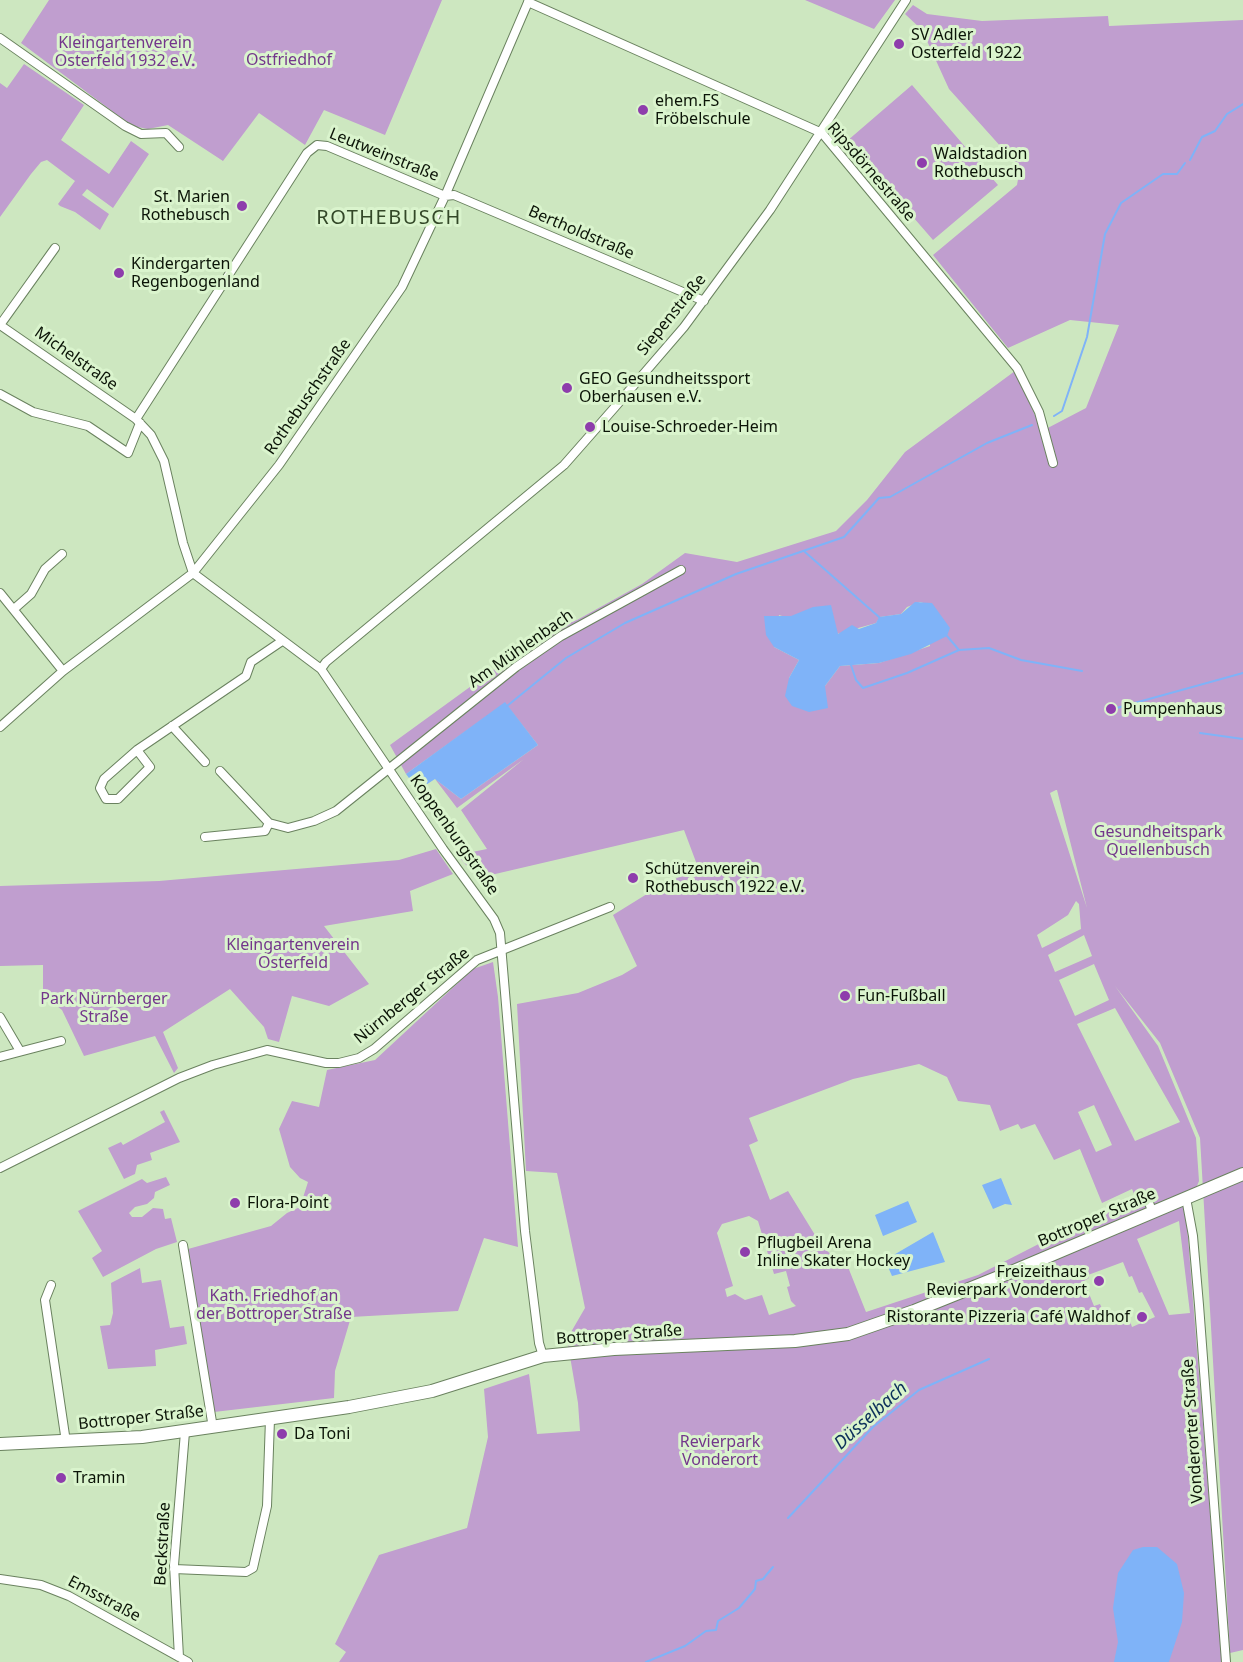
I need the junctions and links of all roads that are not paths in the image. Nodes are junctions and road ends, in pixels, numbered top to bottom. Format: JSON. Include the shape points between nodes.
{"nodes":[{"id":1,"x":906,"y":0,"type":"edge"},
{"id":2,"x":529,"y":1,"type":"edge"},
{"id":3,"x":0,"y":38,"type":"edge"},
{"id":4,"x":822,"y":133,"type":"junction"},
{"id":5,"x":179,"y":147,"type":"dead end"},
{"id":6,"x":445,"y":196,"type":"junction"},
{"id":7,"x":55,"y":248,"type":"dead end"},
{"id":8,"x":704,"y":301,"type":"junction"},
{"id":9,"x":0,"y":325,"type":"edge"},
{"id":10,"x":0,"y":394,"type":"edge"},
{"id":11,"x":138,"y":421,"type":"junction"},
{"id":12,"x":1053,"y":463,"type":"dead end"},
{"id":13,"x":62,"y":554,"type":"dead end"},
{"id":14,"x":681,"y":570,"type":"dead end"},
{"id":15,"x":194,"y":573,"type":"junction"},
{"id":16,"x":0,"y":593,"type":"edge"},
{"id":17,"x":14,"y":609,"type":"junction"},
{"id":18,"x":282,"y":640,"type":"junction"},
{"id":19,"x":321,"y":669,"type":"junction"},
{"id":20,"x":63,"y":671,"type":"junction"},
{"id":21,"x":172,"y":726,"type":"junction"},
{"id":22,"x":0,"y":727,"type":"edge"},
{"id":23,"x":137,"y":750,"type":"junction"},
{"id":24,"x":205,"y":762,"type":"dead end"},
{"id":25,"x":389,"y":769,"type":"junction"},
{"id":26,"x":220,"y":771,"type":"dead end"},
{"id":27,"x":269,"y":823,"type":"junction"},
{"id":28,"x":205,"y":837,"type":"dead end"},
{"id":29,"x":610,"y":907,"type":"dead end"},
{"id":30,"x":501,"y":950,"type":"junction"},
{"id":31,"x":0,"y":1017,"type":"edge"},
{"id":32,"x":61,"y":1041,"type":"dead end"},
{"id":33,"x":20,"y":1051,"type":"junction"},
{"id":34,"x":0,"y":1056,"type":"edge"},
{"id":35,"x":0,"y":1168,"type":"edge"},
{"id":36,"x":1243,"y":1174,"type":"edge"},
{"id":37,"x":1186,"y":1198,"type":"junction"},
{"id":38,"x":183,"y":1245,"type":"dead end"},
{"id":39,"x":51,"y":1285,"type":"dead end"},
{"id":40,"x":543,"y":1356,"type":"junction"},
{"id":41,"x":270,"y":1419,"type":"junction"},
{"id":42,"x":213,"y":1428,"type":"junction"},
{"id":43,"x":185,"y":1432,"type":"junction"},
{"id":44,"x":66,"y":1442,"type":"junction"},
{"id":45,"x":0,"y":1444,"type":"edge"},
{"id":46,"x":174,"y":1569,"type":"junction"},
{"id":47,"x":0,"y":1579,"type":"edge"},
{"id":48,"x":179,"y":1657,"type":"junction"},
{"id":49,"x":188,"y":1662,"type":"edge"},
{"id":50,"x":1226,"y":1662,"type":"edge"}],
"edges":[{"from":1,"to":4,"type":"street","name":"Siepenstraße"},
{"from":2,"to":4,"type":"street","name":"Ripsdörnestraße"},
{"from":2,"to":6,"type":"street","name":"Rothebuschstraße"},
{"from":3,"to":5,"type":"street","via":[[125,126],[144,134],[166,133]]},
{"from":4,"to":8,"type":"street","name":"Siepenstraße"},
{"from":4,"to":12,"type":"street","name":"Ripsdörnestraße","via":[[1017,368],[1039,412]]},
{"from":6,"to":8,"type":"street","name":"Bertholdstraße","via":[[454,195]]},
{"from":6,"to":11,"type":"street","name":"Leutweinstraße","via":[[327,146],[313,146]]},
{"from":6,"to":15,"type":"street","name":"Rothebuschstraße","via":[[396,297],[279,465]]},
{"from":7,"to":9,"type":"street"},
{"from":8,"to":19,"type":"street","name":"Siepenstraße","via":[[564,465]]},
{"from":9,"to":11,"type":"street","name":"Michelstraße"},
{"from":10,"to":11,"type":"street","via":[[33,412],[88,426],[128,453]]},
{"from":11,"to":15,"type":"street","via":[[155,440],[164,461]]},
{"from":13,"to":17,"type":"street"},
{"from":14,"to":25,"type":"street","name":"Am Mühlenbach","via":[[561,636]]},
{"from":15,"to":18,"type":"street","name":"Koppenburgstraße"},
{"from":15,"to":20,"type":"street","name":"Rothebuschstraße"},
{"from":16,"to":17,"type":"street"},
{"from":17,"to":20,"type":"street"},
{"from":18,"to":19,"type":"street","name":"Koppenburgstraße"},
{"from":18,"to":21,"type":"street","via":[[252,662],[246,676]]},
{"from":19,"to":25,"type":"street","name":"Koppenburgstraße"},
{"from":20,"to":22,"type":"street","name":"Rothebuschstraße"},
{"from":21,"to":23,"type":"street"},
{"from":21,"to":24,"type":"street"},
{"from":23,"to":23,"type":"street","via":[[101,783],[100,792],[106,799],[115,801],[121,797],[150,766]]},
{"from":25,"to":27,"type":"street","name":"Am Mühlenbach","via":[[321,819],[288,828]]},
{"from":25,"to":30,"type":"street","name":"Koppenburgstraße","via":[[494,919]]},
{"from":26,"to":27,"type":"street"},
{"from":27,"to":28,"type":"street","via":[[265,831]]},
{"from":29,"to":30,"type":"street","name":"Nürnberger Straße"},
{"from":30,"to":35,"type":"street","name":"Nürnberger Straße","via":[[469,965],[366,1055],[333,1064],[267,1050],[213,1065],[179,1078]]},
{"from":30,"to":40,"type":"street","name":"Koppenburgstraße","via":[[523,1211]]},
{"from":31,"to":33,"type":"street"},
{"from":32,"to":33,"type":"street"},
{"from":33,"to":34,"type":"street"},
{"from":36,"to":37,"type":"main road","name":"Bottroper Straße"},
{"from":37,"to":40,"type":"main road","name":"Bottroper Straße","via":[[1150,1206],[1007,1274],[848,1334],[795,1341]]},
{"from":37,"to":50,"type":"street","name":"Vonderorter Straße","via":[[1199,1305]]},
{"from":38,"to":42,"type":"street"},
{"from":39,"to":44,"type":"street","via":[[45,1300]]},
{"from":40,"to":41,"type":"main road","name":"Bottroper Straße","via":[[408,1397]]},
{"from":41,"to":42,"type":"main road","name":"Bottroper Straße"},
{"from":41,"to":46,"type":"street","via":[[267,1506],[253,1568],[246,1572]]},
{"from":42,"to":43,"type":"main road","name":"Bottroper Straße"},
{"from":43,"to":44,"type":"main road","name":"Bottroper Straße"},
{"from":43,"to":46,"type":"street","name":"Beckstraße"},
{"from":44,"to":45,"type":"main road","name":"Bottroper Straße"},
{"from":46,"to":48,"type":"street","name":"Beckstraße"},
{"from":47,"to":48,"type":"street","name":"Emsstraße","via":[[40,1585],[69,1596]]},
{"from":48,"to":49,"type":"street","name":"Emsstraße"}]}
